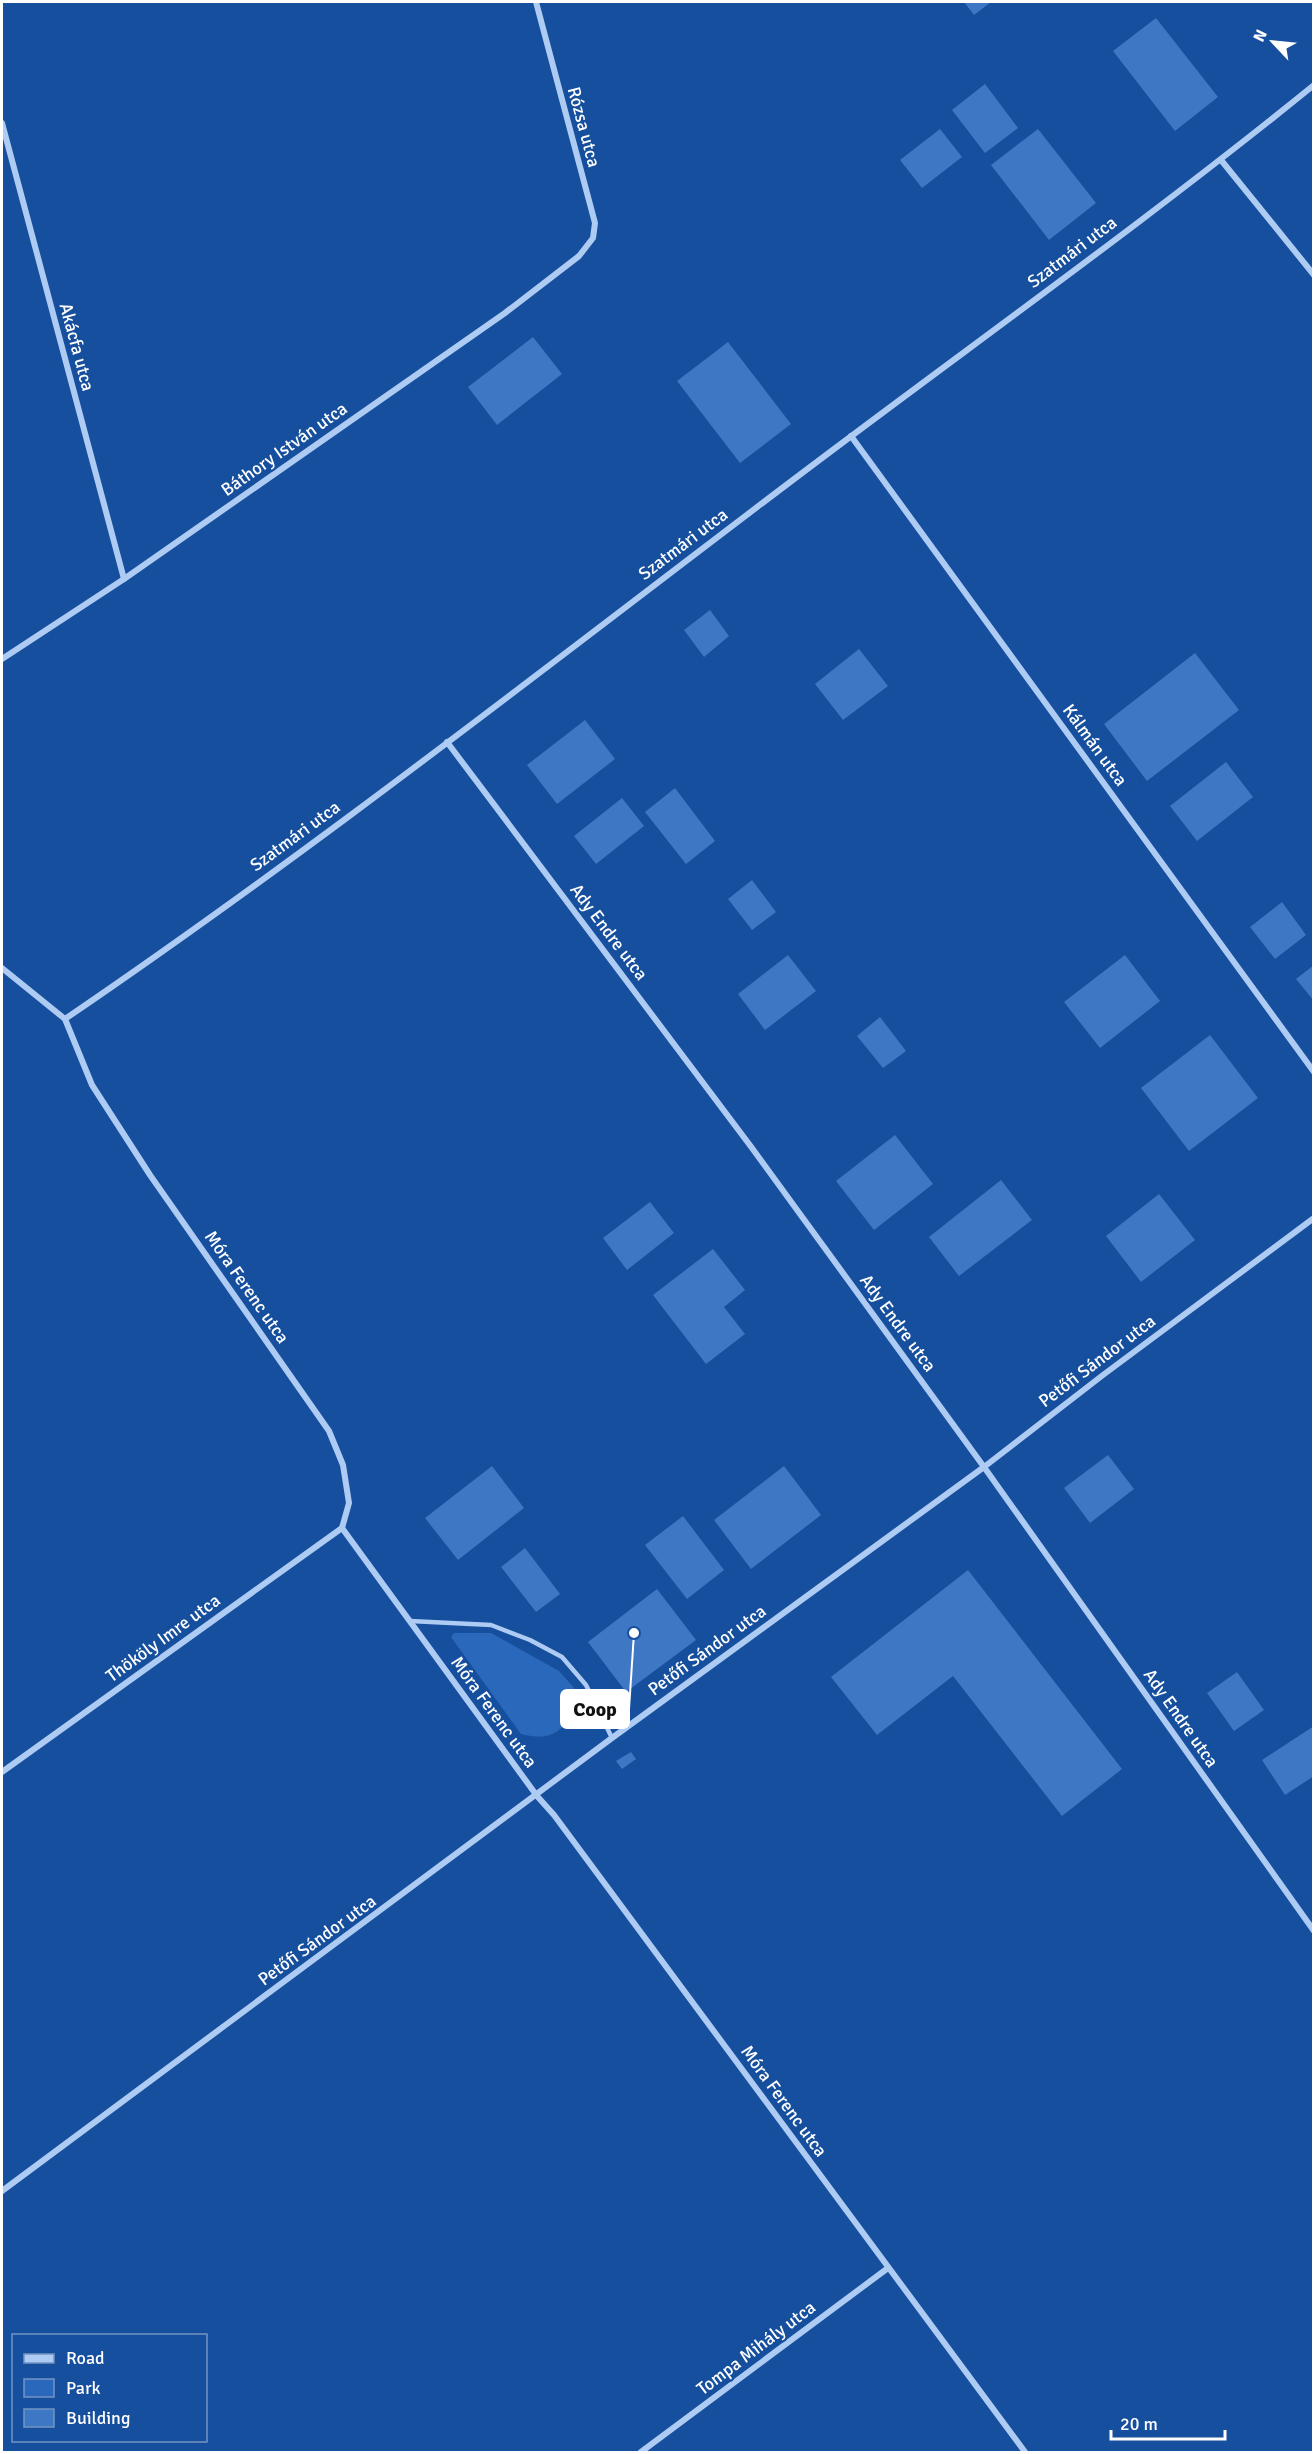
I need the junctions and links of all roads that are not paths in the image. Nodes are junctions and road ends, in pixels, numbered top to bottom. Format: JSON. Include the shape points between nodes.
{"nodes":[{"id":1,"x":536,"y":2,"type":"edge"},
{"id":2,"x":1314,"y":85,"type":"edge"},
{"id":3,"x":2,"y":123,"type":"edge"},
{"id":4,"x":1221,"y":160,"type":"junction"},
{"id":5,"x":579,"y":256,"type":"joint"},
{"id":6,"x":1314,"y":276,"type":"edge"},
{"id":7,"x":851,"y":436,"type":"junction"},
{"id":8,"x":124,"y":579,"type":"junction"},
{"id":9,"x":2,"y":659,"type":"edge"},
{"id":10,"x":447,"y":742,"type":"junction"},
{"id":11,"x":2,"y":968,"type":"edge"},
{"id":12,"x":65,"y":1019,"type":"junction"},
{"id":13,"x":1314,"y":1072,"type":"edge"},
{"id":14,"x":1314,"y":1218,"type":"edge"},
{"id":15,"x":984,"y":1467,"type":"junction"},
{"id":16,"x":342,"y":1528,"type":"junction"},
{"id":17,"x":410,"y":1621,"type":"junction"},
{"id":18,"x":612,"y":1738,"type":"junction"},
{"id":19,"x":2,"y":1772,"type":"edge"},
{"id":20,"x":537,"y":1796,"type":"junction"},
{"id":21,"x":1314,"y":1930,"type":"edge"},
{"id":22,"x":2,"y":2191,"type":"edge"},
{"id":23,"x":888,"y":2268,"type":"junction"},
{"id":24,"x":641,"y":2452,"type":"edge"},
{"id":25,"x":1025,"y":2452,"type":"edge"}],
"edges":[{"from":1,"to":5,"type":"street","name":"Rózsa utca","via":[[595,223],[593,238]]},
{"from":2,"to":4,"type":"street","name":"Szatmári utca"},
{"from":3,"to":8,"type":"street","name":"Akácfa utca"},
{"from":4,"to":6,"type":"street"},
{"from":4,"to":7,"type":"street","name":"Szatmári utca"},
{"from":5,"to":8,"type":"street","name":"Báthory István utca","via":[[505,313]]},
{"from":7,"to":10,"type":"street","name":"Szatmári utca"},
{"from":7,"to":13,"type":"street","name":"Kálmán utca"},
{"from":8,"to":9,"type":"street","name":"Báthory István utca"},
{"from":10,"to":12,"type":"street","name":"Szatmári utca","via":[[155,958]]},
{"from":10,"to":15,"type":"street","name":"Ady Endre utca","via":[[752,1148]]},
{"from":11,"to":12,"type":"street","name":"Móra Ferenc utca"},
{"from":12,"to":16,"type":"street","name":"Móra Ferenc utca","via":[[92,1085],[328,1431],[344,1465],[349,1503]]},
{"from":14,"to":15,"type":"street","name":"Petőfi Sándor utca"},
{"from":15,"to":18,"type":"street","name":"Petőfi Sándor utca"},
{"from":15,"to":21,"type":"street","name":"Ady Endre utca"},
{"from":16,"to":17,"type":"street","name":"Móra Ferenc utca"},
{"from":16,"to":19,"type":"street","name":"Thököly Imre utca"},
{"from":17,"to":18,"type":"lane","via":[[491,1625],[562,1657],[586,1685]]},
{"from":17,"to":20,"type":"street","name":"Móra Ferenc utca"},
{"from":18,"to":20,"type":"street","name":"Petőfi Sándor utca"},
{"from":20,"to":22,"type":"street","name":"Petőfi Sándor utca"},
{"from":20,"to":23,"type":"street","name":"Móra Ferenc utca"},
{"from":23,"to":24,"type":"street","name":"Tompa Mihály utca"},
{"from":23,"to":25,"type":"street","name":"Móra Ferenc utca"}]}
